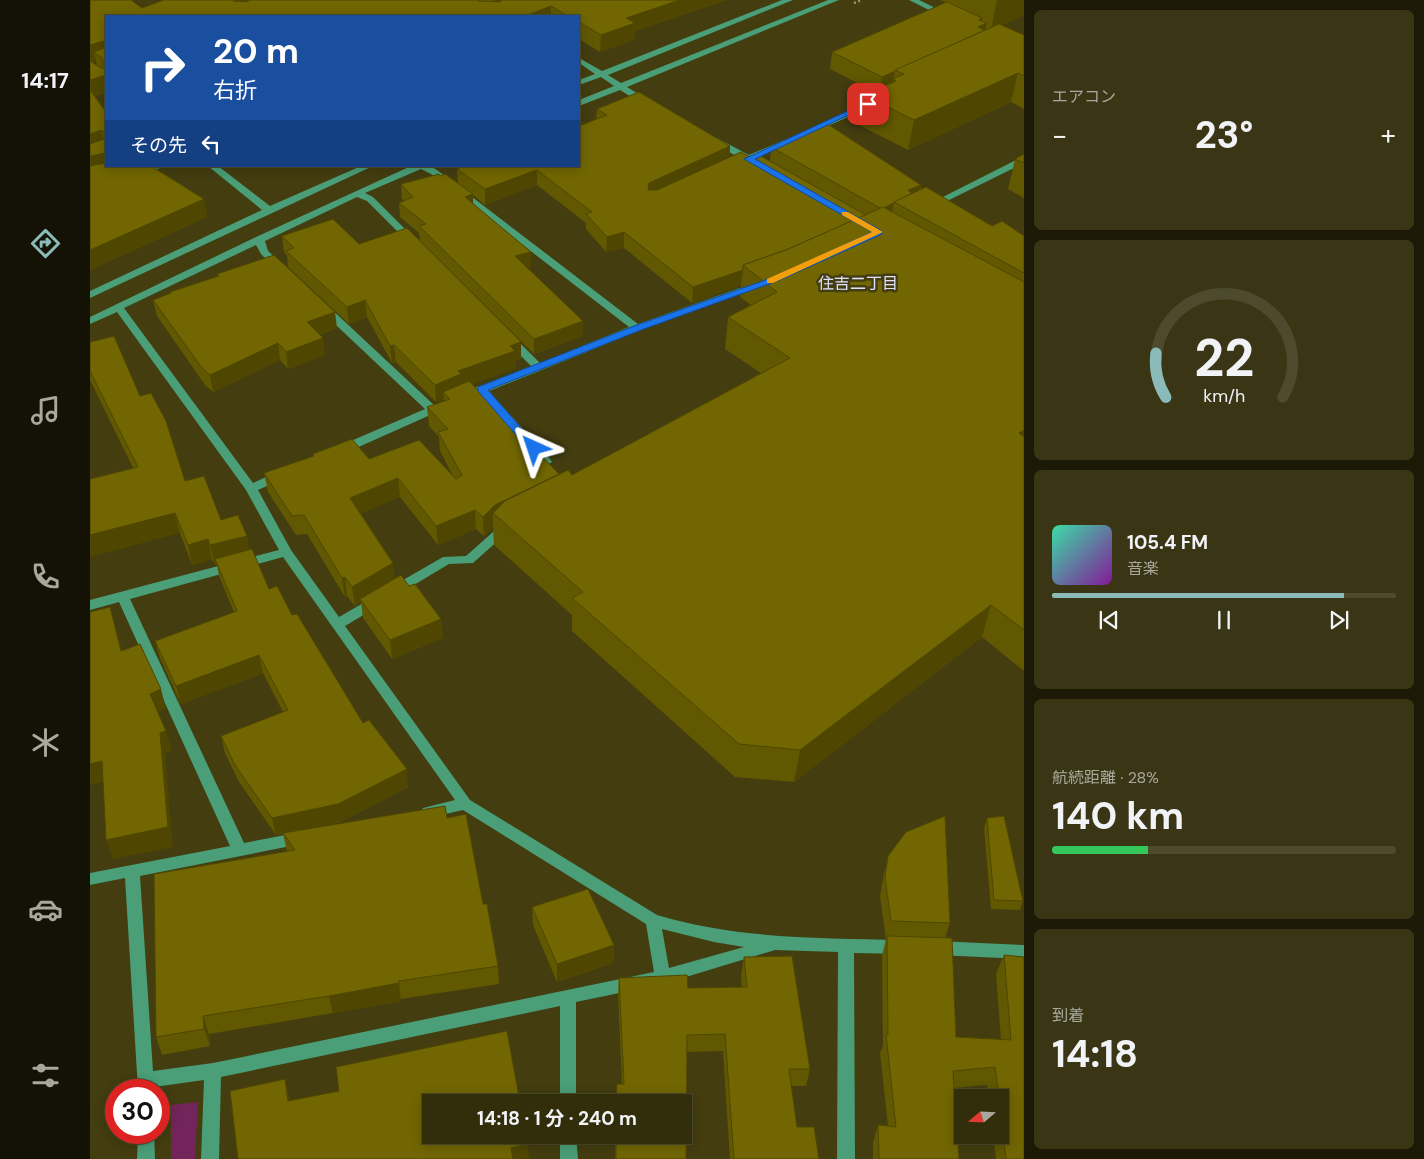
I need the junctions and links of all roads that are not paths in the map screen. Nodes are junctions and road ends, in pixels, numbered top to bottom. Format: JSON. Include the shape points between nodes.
{"nodes":[{"id":1,"x":789,"y":0,"type":"edge"},
{"id":2,"x":835,"y":0,"type":"edge"},
{"id":3,"x":913,"y":0,"type":"edge"},
{"id":4,"x":955,"y":19,"type":"edge"},
{"id":5,"x":580,"y":61,"type":"edge"},
{"id":6,"x":599,"y":74,"type":"junction"},
{"id":7,"x":580,"y":83,"type":"edge"},
{"id":8,"x":620,"y":86,"type":"junction"},
{"id":9,"x":881,"y":98,"type":"edge"},
{"id":10,"x":580,"y":103,"type":"edge"},
{"id":11,"x":659,"y":109,"type":"edge"},
{"id":12,"x":801,"y":135,"type":"edge"},
{"id":13,"x":708,"y":136,"type":"edge"},
{"id":14,"x":792,"y":139,"type":"edge"},
{"id":15,"x":1024,"y":159,"type":"edge"},
{"id":16,"x":753,"y":161,"type":"junction"},
{"id":17,"x":158,"y":167,"type":"edge"},
{"id":18,"x":213,"y":167,"type":"edge"},
{"id":19,"x":367,"y":167,"type":"edge"},
{"id":20,"x":417,"y":167,"type":"edge"},
{"id":21,"x":425,"y":167,"type":"edge"},
{"id":22,"x":731,"y":167,"type":"edge"},
{"id":23,"x":127,"y":173,"type":"edge"},
{"id":24,"x":357,"y":193,"type":"junction"},
{"id":25,"x":269,"y":210,"type":"junction"},
{"id":26,"x":922,"y":211,"type":"edge"},
{"id":27,"x":259,"y":239,"type":"junction"},
{"id":28,"x":419,"y":248,"type":"edge"},
{"id":29,"x":292,"y":278,"type":"edge"},
{"id":30,"x":768,"y":282,"type":"edge"},
{"id":31,"x":90,"y":295,"type":"edge"},
{"id":32,"x":313,"y":298,"type":"edge"},
{"id":33,"x":118,"y":308,"type":"junction"},
{"id":34,"x":90,"y":321,"type":"edge"},
{"id":35,"x":637,"y":328,"type":"junction"},
{"id":36,"x":503,"y":332,"type":"edge"},
{"id":37,"x":538,"y":367,"type":"junction"},
{"id":38,"x":481,"y":389,"type":"junction"},
{"id":39,"x":433,"y":410,"type":"junction"},
{"id":40,"x":333,"y":453,"type":"edge"},
{"id":41,"x":554,"y":470,"type":"edge"},
{"id":42,"x":288,"y":472,"type":"edge"},
{"id":43,"x":252,"y":488,"type":"junction"},
{"id":44,"x":517,"y":521,"type":"edge"},
{"id":45,"x":286,"y":552,"type":"junction"},
{"id":46,"x":123,"y":596,"type":"junction"},
{"id":47,"x":90,"y":605,"type":"edge"},
{"id":48,"x":338,"y":624,"type":"junction"},
{"id":49,"x":465,"y":804,"type":"junction"},
{"id":50,"x":409,"y":816,"type":"edge"},
{"id":51,"x":315,"y":835,"type":"edge"},
{"id":52,"x":240,"y":851,"type":"junction"},
{"id":53,"x":132,"y":871,"type":"junction"},
{"id":54,"x":90,"y":879,"type":"edge"},
{"id":55,"x":653,"y":920,"type":"junction"},
{"id":56,"x":775,"y":944,"type":"junction"},
{"id":57,"x":846,"y":945,"type":"junction"},
{"id":58,"x":1024,"y":952,"type":"edge"},
{"id":59,"x":663,"y":977,"type":"junction"},
{"id":60,"x":568,"y":997,"type":"junction"},
{"id":61,"x":213,"y":1071,"type":"junction"},
{"id":62,"x":146,"y":1079,"type":"edge"},
{"id":63,"x":170,"y":1080,"type":"edge"},
{"id":64,"x":568,"y":1094,"type":"edge"},
{"id":65,"x":146,"y":1144,"type":"edge"},
{"id":66,"x":568,"y":1144,"type":"edge"},
{"id":67,"x":146,"y":1159,"type":"edge"},
{"id":68,"x":210,"y":1159,"type":"edge"},
{"id":69,"x":568,"y":1159,"type":"edge"},
{"id":70,"x":846,"y":1159,"type":"edge"}],
"edges":[{"from":1,"to":6,"type":"street"},
{"from":2,"to":8,"type":"street"},
{"from":3,"to":4,"type":"street"},
{"from":5,"to":6,"type":"street"},
{"from":6,"to":7,"type":"street"},
{"from":6,"to":8,"type":"street"},
{"from":8,"to":10,"type":"street"},
{"from":8,"to":11,"type":"street"},
{"from":9,"to":12,"type":"street"},
{"from":13,"to":16,"type":"street"},
{"from":14,"to":16,"type":"street"},
{"from":15,"to":26,"type":"street"},
{"from":16,"to":22,"type":"street"},
{"from":17,"to":23,"type":"street"},
{"from":18,"to":25,"type":"street"},
{"from":19,"to":25,"type":"street"},
{"from":20,"to":24,"type":"street"},
{"from":21,"to":35,"type":"street"},
{"from":24,"to":27,"type":"street"},
{"from":24,"to":28,"type":"street","via":[[370,200]]},
{"from":25,"to":31,"type":"street"},
{"from":27,"to":29,"type":"street","via":[[264,252]]},
{"from":27,"to":33,"type":"street"},
{"from":30,"to":35,"type":"street"},
{"from":32,"to":39,"type":"street"},
{"from":33,"to":34,"type":"street"},
{"from":33,"to":43,"type":"street"},
{"from":35,"to":37,"type":"street"},
{"from":36,"to":37,"type":"street"},
{"from":37,"to":38,"type":"street"},
{"from":38,"to":39,"type":"street"},
{"from":38,"to":41,"type":"street"},
{"from":39,"to":40,"type":"street"},
{"from":42,"to":43,"type":"street"},
{"from":43,"to":45,"type":"street"},
{"from":44,"to":48,"type":"street","via":[[501,529],[469,560],[447,560]]},
{"from":45,"to":46,"type":"street"},
{"from":45,"to":48,"type":"street"},
{"from":46,"to":47,"type":"street"},
{"from":46,"to":52,"type":"street"},
{"from":48,"to":49,"type":"street"},
{"from":49,"to":50,"type":"street"},
{"from":49,"to":55,"type":"street"},
{"from":51,"to":52,"type":"street"},
{"from":52,"to":53,"type":"street"},
{"from":53,"to":54,"type":"street"},
{"from":53,"to":62,"type":"street"},
{"from":55,"to":56,"type":"street","via":[[685,931]]},
{"from":55,"to":59,"type":"street"},
{"from":56,"to":57,"type":"street"},
{"from":56,"to":59,"type":"street"},
{"from":57,"to":58,"type":"street"},
{"from":57,"to":70,"type":"street"},
{"from":59,"to":60,"type":"street"},
{"from":60,"to":61,"type":"street"},
{"from":60,"to":64,"type":"street"},
{"from":61,"to":63,"type":"street"},
{"from":61,"to":68,"type":"street"},
{"from":65,"to":67,"type":"street"},
{"from":66,"to":69,"type":"street"}]}
